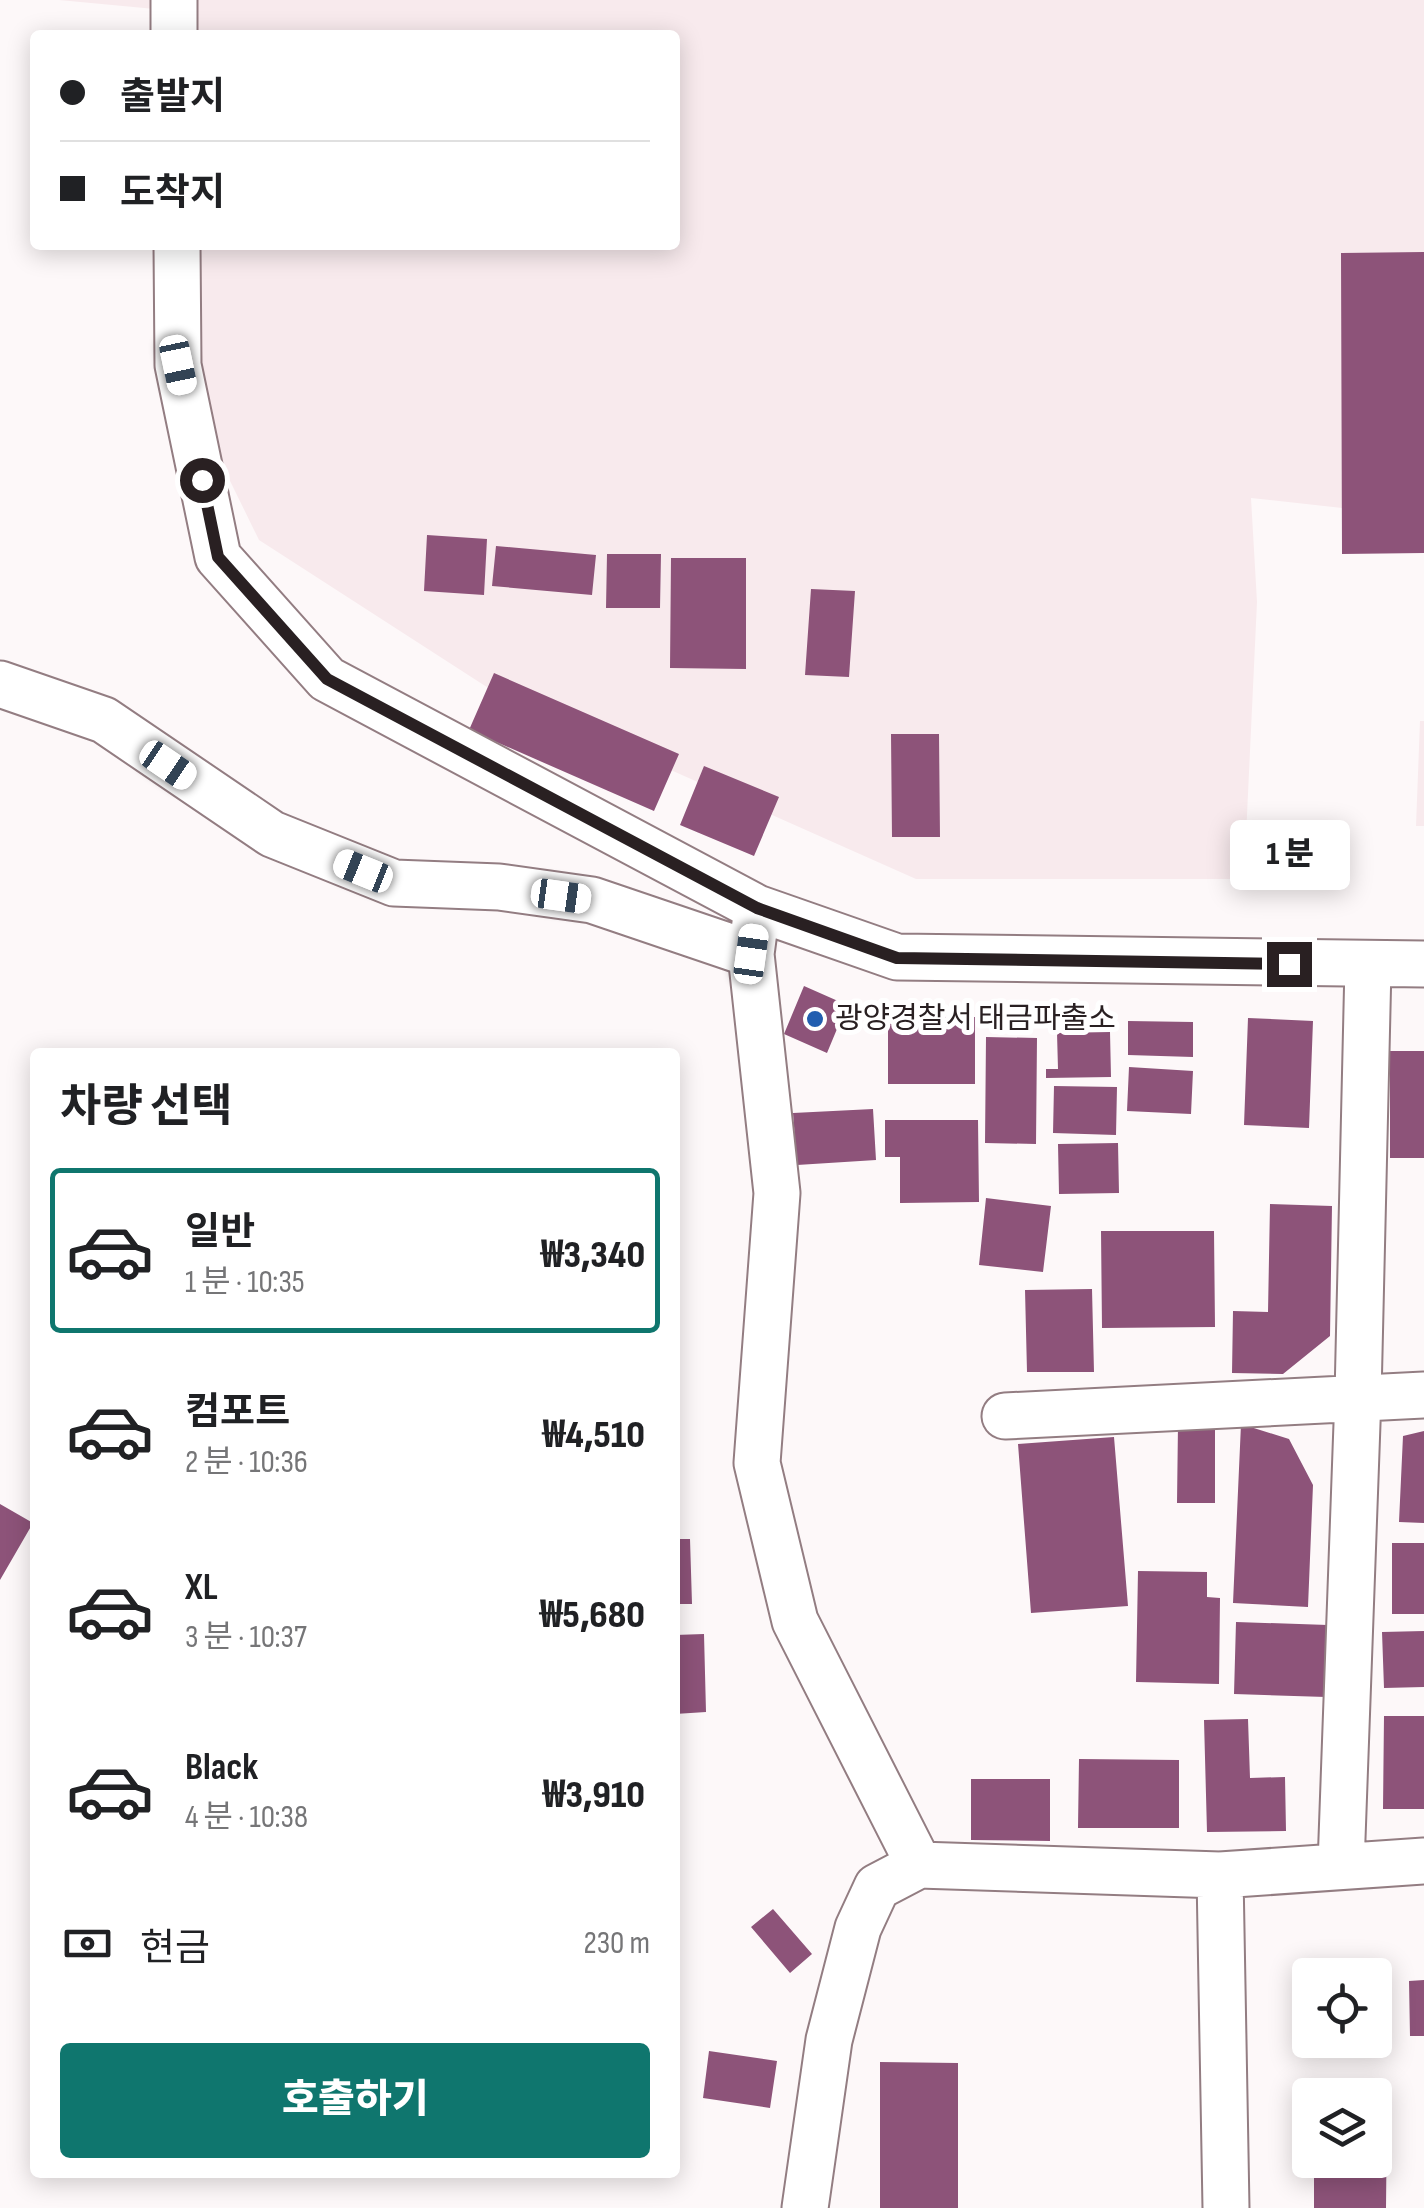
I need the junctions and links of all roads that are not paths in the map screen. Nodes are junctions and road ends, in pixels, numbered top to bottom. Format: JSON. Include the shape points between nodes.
{"nodes":[{"id":1,"x":174,"y":0,"type":"edge"},
{"id":2,"x":174,"y":30,"type":"edge"},
{"id":3,"x":176,"y":250,"type":"edge"},
{"id":4,"x":0,"y":684,"type":"edge"},
{"id":5,"x":757,"y":908,"type":"junction"},
{"id":6,"x":751,"y":954,"type":"junction"},
{"id":7,"x":1424,"y":964,"type":"edge"},
{"id":8,"x":1368,"y":966,"type":"junction"},
{"id":9,"x":1424,"y":1395,"type":"edge"},
{"id":10,"x":1358,"y":1396,"type":"junction"},
{"id":11,"x":1006,"y":1416,"type":"dead end"},
{"id":12,"x":1424,"y":1861,"type":"edge"},
{"id":13,"x":919,"y":1865,"type":"junction"},
{"id":14,"x":1341,"y":1866,"type":"junction"},
{"id":15,"x":1220,"y":1875,"type":"junction"},
{"id":16,"x":805,"y":2208,"type":"edge"},
{"id":17,"x":1226,"y":2208,"type":"edge"}],
"edges":[{"from":1,"to":2,"type":"street"},
{"from":3,"to":5,"type":"street","via":[[178,365],[218,557],[327,679]]},
{"from":4,"to":6,"type":"street","via":[[104,720],[272,834],[394,883],[592,900]]},
{"from":5,"to":6,"type":"street"},
{"from":5,"to":8,"type":"street","via":[[897,958]]},
{"from":6,"to":13,"type":"street","via":[[777,1193],[756,1464],[795,1620]]},
{"from":7,"to":8,"type":"street"},
{"from":8,"to":10,"type":"street"},
{"from":9,"to":10,"type":"street"},
{"from":10,"to":11,"type":"street"},
{"from":10,"to":14,"type":"street"},
{"from":12,"to":14,"type":"street"},
{"from":13,"to":15,"type":"street"},
{"from":13,"to":16,"type":"street","via":[[877,1887],[858,1928],[828,2040]]},
{"from":14,"to":15,"type":"street"},
{"from":15,"to":17,"type":"street"}]}
